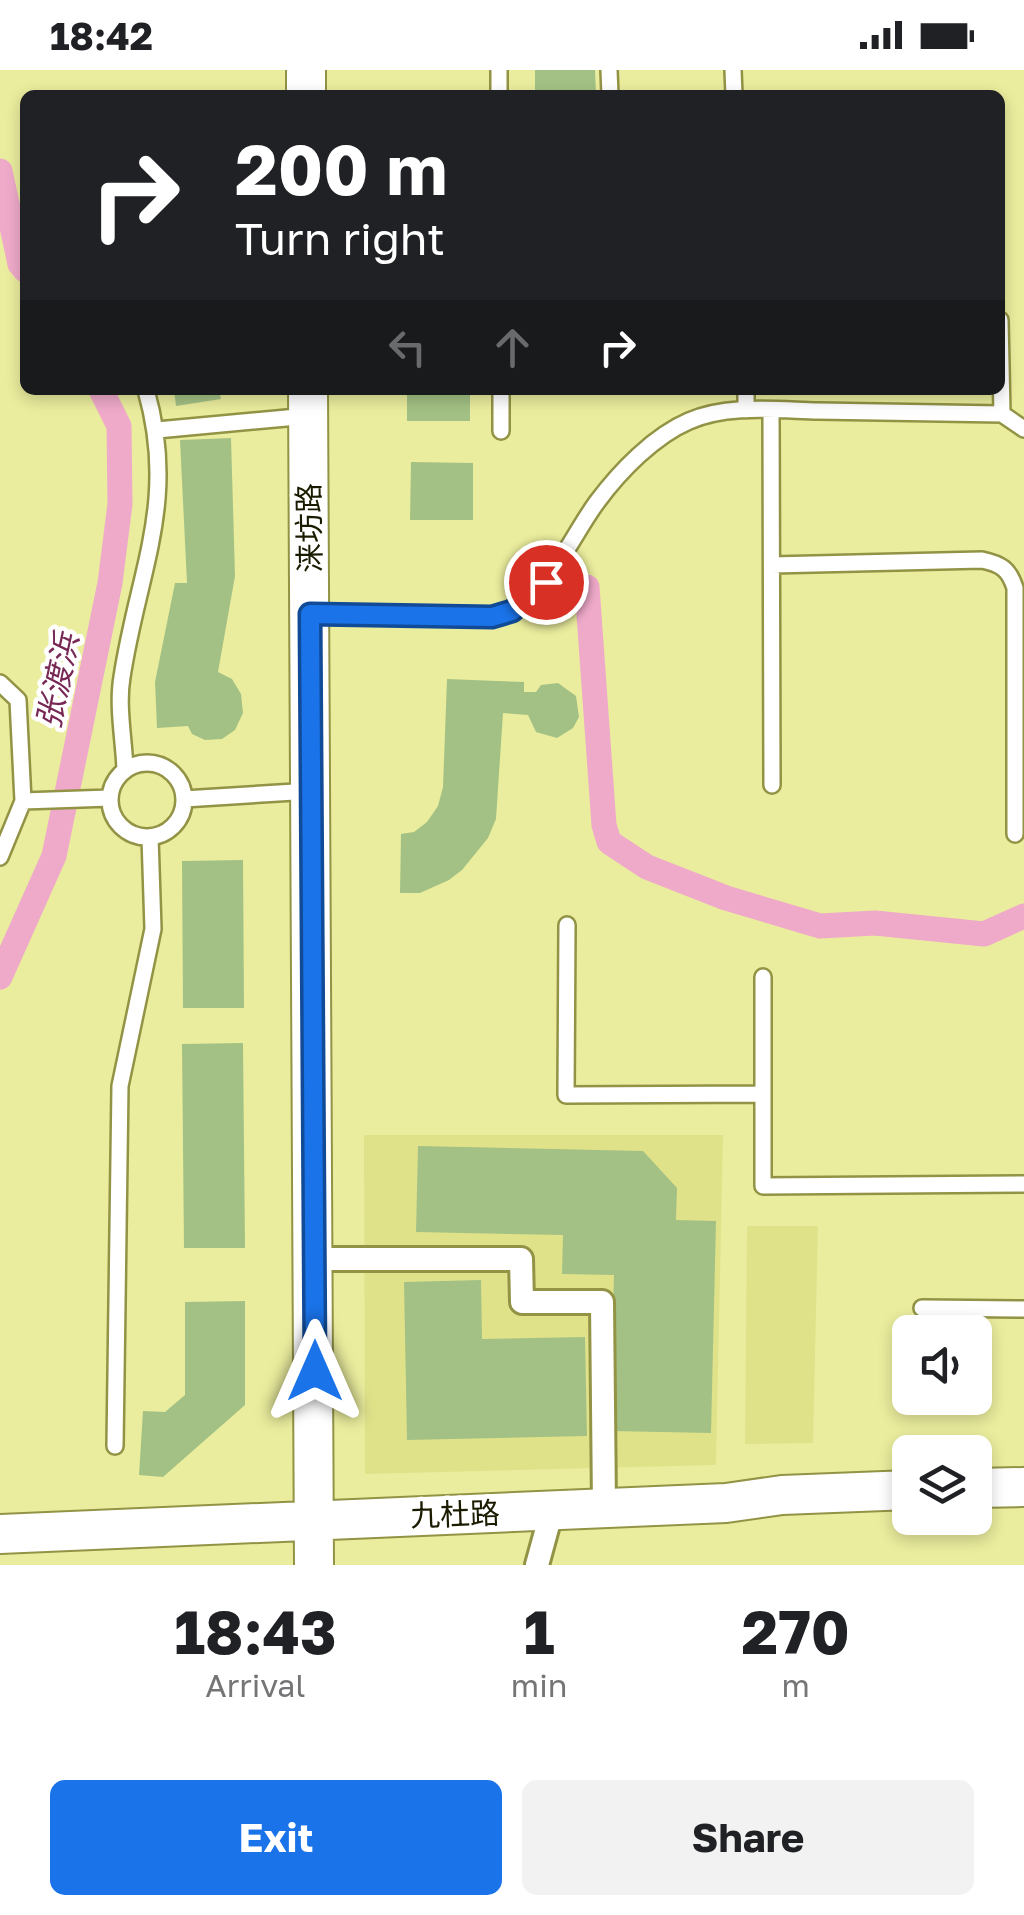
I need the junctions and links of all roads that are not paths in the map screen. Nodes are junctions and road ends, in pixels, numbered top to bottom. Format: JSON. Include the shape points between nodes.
{"nodes":[{"id":1,"x":147,"y":395,"type":"edge"},
{"id":2,"x":501,"y":395,"type":"edge"},
{"id":3,"x":746,"y":395,"type":"edge"},
{"id":4,"x":1002,"y":395,"type":"edge"},
{"id":5,"x":308,"y":403,"type":"edge"},
{"id":6,"x":746,"y":410,"type":"junction"},
{"id":7,"x":771,"y":410,"type":"junction"},
{"id":8,"x":1002,"y":414,"type":"junction"},
{"id":9,"x":1024,"y":428,"type":"edge"},
{"id":10,"x":157,"y":430,"type":"junction"},
{"id":11,"x":501,"y":430,"type":"dead end"},
{"id":12,"x":772,"y":565,"type":"junction"},
{"id":13,"x":310,"y":614,"type":"junction"},
{"id":14,"x":0,"y":683,"type":"edge"},
{"id":15,"x":125,"y":770,"type":"junction"},
{"id":16,"x":772,"y":785,"type":"dead end"},
{"id":17,"x":311,"y":792,"type":"junction"},
{"id":18,"x":110,"y":798,"type":"junction"},
{"id":19,"x":184,"y":799,"type":"junction"},
{"id":20,"x":23,"y":800,"type":"junction"},
{"id":21,"x":1015,"y":834,"type":"dead end"},
{"id":22,"x":150,"y":836,"type":"junction"},
{"id":23,"x":0,"y":857,"type":"edge"},
{"id":24,"x":568,"y":925,"type":"dead end"},
{"id":25,"x":763,"y":977,"type":"dead end"},
{"id":26,"x":763,"y":1094,"type":"junction"},
{"id":27,"x":1024,"y":1184,"type":"edge"},
{"id":28,"x":314,"y":1260,"type":"junction"},
{"id":29,"x":922,"y":1308,"type":"dead end"},
{"id":30,"x":1024,"y":1308,"type":"edge"},
{"id":31,"x":115,"y":1446,"type":"dead end"},
{"id":32,"x":1024,"y":1486,"type":"edge"},
{"id":33,"x":992,"y":1487,"type":"edge"},
{"id":34,"x":892,"y":1491,"type":"edge"},
{"id":35,"x":604,"y":1507,"type":"junction"},
{"id":36,"x":552,"y":1510,"type":"junction"},
{"id":37,"x":316,"y":1520,"type":"junction"},
{"id":38,"x":0,"y":1534,"type":"edge"},
{"id":39,"x":314,"y":1565,"type":"edge"},
{"id":40,"x":537,"y":1565,"type":"edge"}],
"edges":[{"from":1,"to":10,"type":"lane"},
{"from":2,"to":11,"type":"lane"},
{"from":3,"to":6,"type":"lane"},
{"from":4,"to":8,"type":"lane"},
{"from":5,"to":10,"type":"lane"},
{"from":5,"to":13,"type":"street","name":"涞坊路"},
{"from":6,"to":7,"type":"lane"},
{"from":6,"to":13,"type":"lane","via":[[690,420],[655,442],[600,498],[546,582],[512,611],[492,617]]},
{"from":7,"to":8,"type":"lane"},
{"from":7,"to":12,"type":"lane"},
{"from":8,"to":9,"type":"lane"},
{"from":10,"to":15,"type":"lane","via":[[158,510],[121,680]]},
{"from":12,"to":16,"type":"lane"},
{"from":12,"to":21,"type":"lane","via":[[982,560],[1010,572]]},
{"from":13,"to":17,"type":"street","name":"涞坊路"},
{"from":14,"to":20,"type":"lane","via":[[18,700]]},
{"from":15,"to":18,"type":"lane"},
{"from":15,"to":19,"type":"lane","via":[[158,764],[176,778]]},
{"from":17,"to":19,"type":"lane"},
{"from":17,"to":28,"type":"street","name":"涞坊路"},
{"from":18,"to":20,"type":"lane"},
{"from":18,"to":22,"type":"lane","via":[[117,822]]},
{"from":19,"to":22,"type":"lane","via":[[178,820]]},
{"from":20,"to":23,"type":"lane"},
{"from":22,"to":31,"type":"lane","via":[[153,929],[120,1086]]},
{"from":24,"to":26,"type":"lane","via":[[566,1095]]},
{"from":25,"to":26,"type":"lane"},
{"from":26,"to":27,"type":"lane","via":[[763,1186]]},
{"from":28,"to":35,"type":"street","via":[[522,1258],[522,1302],[602,1302]]},
{"from":28,"to":37,"type":"street","name":"涞坊路"},
{"from":29,"to":30,"type":"lane"},
{"from":32,"to":33,"type":"street"},
{"from":34,"to":35,"type":"street","name":"九杜路"},
{"from":35,"to":36,"type":"street","name":"九杜路"},
{"from":36,"to":37,"type":"street","name":"九杜路"},
{"from":36,"to":40,"type":"street"},
{"from":37,"to":38,"type":"street","name":"九杜路"},
{"from":37,"to":39,"type":"street","name":"涞坊路"}]}
